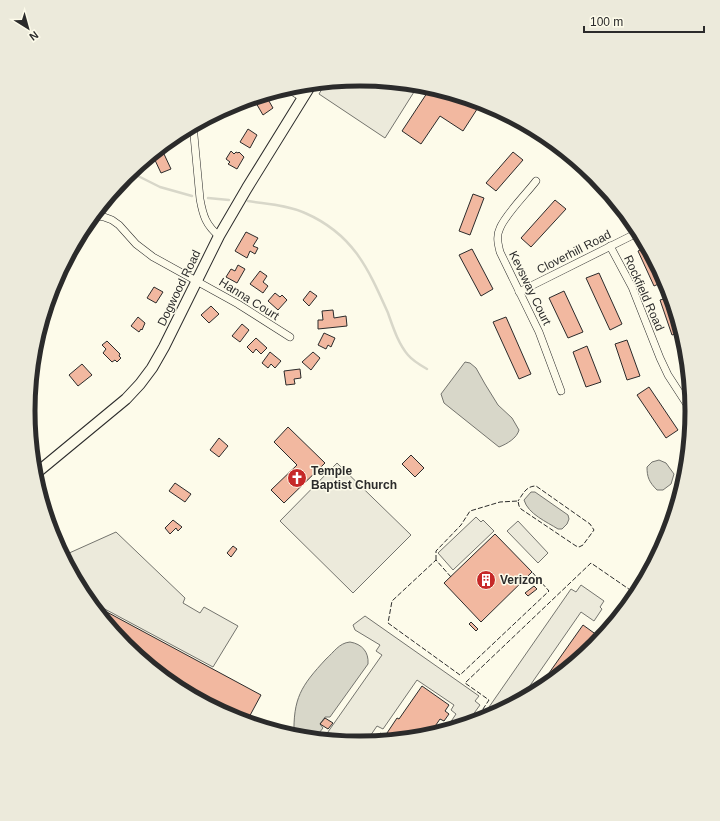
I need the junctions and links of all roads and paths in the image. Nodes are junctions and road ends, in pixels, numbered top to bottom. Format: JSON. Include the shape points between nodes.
{"nodes":[{"id":1,"x":308,"y":90,"type":"edge"},
{"id":2,"x":294,"y":93,"type":"edge"},
{"id":3,"x":303,"y":98,"type":"junction"},
{"id":4,"x":194,"y":131,"type":"edge"},
{"id":5,"x":536,"y":181,"type":"dead end"},
{"id":6,"x":100,"y":216,"type":"edge"},
{"id":7,"x":633,"y":235,"type":"edge"},
{"id":8,"x":219,"y":236,"type":"junction"},
{"id":9,"x":610,"y":246,"type":"junction"},
{"id":10,"x":196,"y":281,"type":"junction"},
{"id":11,"x":520,"y":292,"type":"junction"},
{"id":12,"x":290,"y":337,"type":"dead end"},
{"id":13,"x":561,"y":391,"type":"dead end"},
{"id":14,"x":685,"y":401,"type":"edge"},
{"id":15,"x":40,"y":470,"type":"edge"}],
"edges":[{"from":1,"to":3,"type":"main road","name":"Dogwood Road"},
{"from":2,"to":3,"type":"street"},
{"from":3,"to":8,"type":"main road","name":"Dogwood Road"},
{"from":4,"to":8,"type":"street","via":[[202,211],[206,222]]},
{"from":5,"to":11,"type":"street","name":"Kevsway Court","via":[[506,218],[498,236],[500,252]]},
{"from":6,"to":10,"type":"street","name":"Hanna Court","via":[[112,220],[144,250]]},
{"from":7,"to":9,"type":"street","name":"Cloverhill Road"},
{"from":8,"to":10,"type":"main road","name":"Dogwood Road"},
{"from":9,"to":11,"type":"street","name":"Cloverhill Road"},
{"from":9,"to":14,"type":"street","name":"Rockfield Road","via":[[632,287],[668,375]]},
{"from":10,"to":12,"type":"street","name":"Hanna Court"},
{"from":10,"to":15,"type":"main road","name":"Dogwood Road","via":[[164,347],[140,384],[106,416]]},
{"from":11,"to":13,"type":"street","name":"Kevsway Court","via":[[540,332]]}]}
